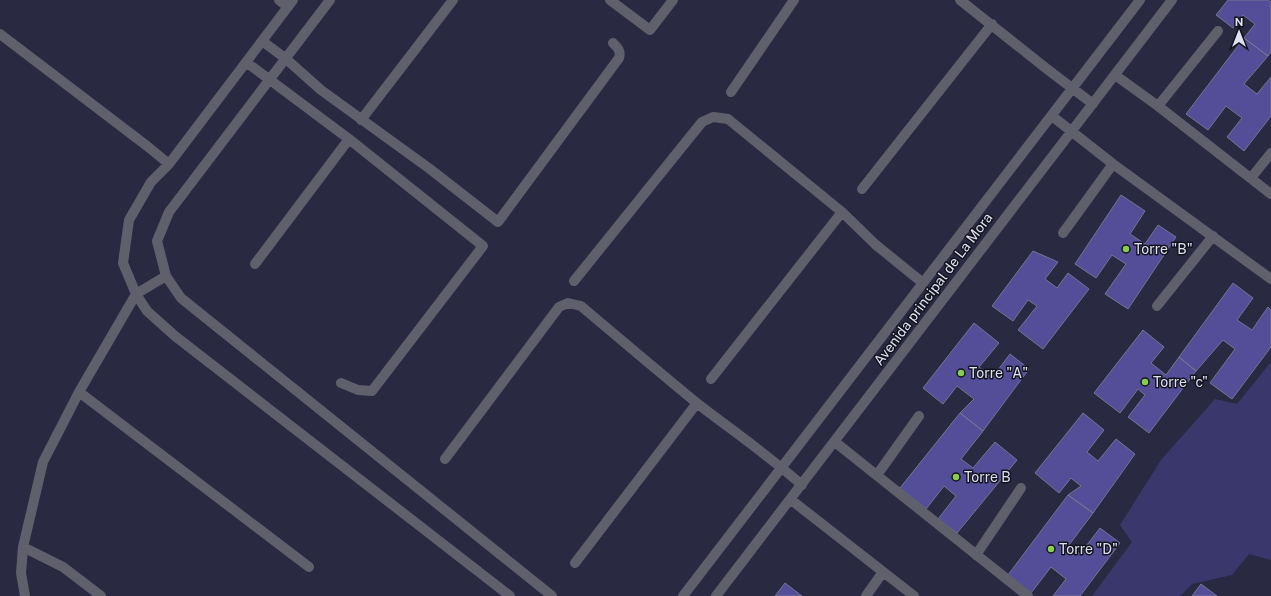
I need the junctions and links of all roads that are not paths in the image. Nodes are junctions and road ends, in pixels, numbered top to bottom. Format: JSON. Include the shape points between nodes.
{"nodes":[{"id":1,"x":279,"y":0,"type":"edge"},
{"id":2,"x":330,"y":0,"type":"edge"},
{"id":3,"x":453,"y":0,"type":"edge"},
{"id":4,"x":610,"y":0,"type":"edge"},
{"id":5,"x":673,"y":0,"type":"edge"},
{"id":6,"x":794,"y":0,"type":"edge"},
{"id":7,"x":960,"y":0,"type":"edge"},
{"id":8,"x":1140,"y":0,"type":"edge"},
{"id":9,"x":1172,"y":0,"type":"edge"},
{"id":10,"x":291,"y":4,"type":"edge"},
{"id":11,"x":992,"y":24,"type":"junction"},
{"id":12,"x":1218,"y":31,"type":"dead end"},
{"id":13,"x":0,"y":34,"type":"edge"},
{"id":14,"x":262,"y":41,"type":"junction"},
{"id":15,"x":613,"y":43,"type":"dead end"},
{"id":16,"x":285,"y":58,"type":"junction"},
{"id":17,"x":246,"y":62,"type":"junction"},
{"id":18,"x":1115,"y":75,"type":"junction"},
{"id":19,"x":269,"y":80,"type":"junction"},
{"id":20,"x":1072,"y":88,"type":"junction"},
{"id":21,"x":731,"y":92,"type":"dead end"},
{"id":22,"x":1093,"y":104,"type":"junction"},
{"id":23,"x":1158,"y":106,"type":"junction"},
{"id":24,"x":1052,"y":116,"type":"junction"},
{"id":25,"x":361,"y":120,"type":"junction"},
{"id":26,"x":1072,"y":131,"type":"junction"},
{"id":27,"x":349,"y":139,"type":"junction"},
{"id":28,"x":1271,"y":153,"type":"edge"},
{"id":29,"x":168,"y":164,"type":"junction"},
{"id":30,"x":1113,"y":164,"type":"junction"},
{"id":31,"x":1251,"y":178,"type":"junction"},
{"id":32,"x":862,"y":189,"type":"dead end"},
{"id":33,"x":1271,"y":194,"type":"edge"},
{"id":34,"x":842,"y":212,"type":"junction"},
{"id":35,"x":1063,"y":233,"type":"dead end"},
{"id":36,"x":1213,"y":236,"type":"junction"},
{"id":37,"x":255,"y":264,"type":"dead end"},
{"id":38,"x":166,"y":276,"type":"junction"},
{"id":39,"x":1271,"y":279,"type":"edge"},
{"id":40,"x":574,"y":281,"type":"dead end"},
{"id":41,"x":923,"y":282,"type":"junction"},
{"id":42,"x":136,"y":294,"type":"junction"},
{"id":43,"x":1157,"y":306,"type":"dead end"},
{"id":44,"x":711,"y":379,"type":"dead end"},
{"id":45,"x":341,"y":383,"type":"dead end"},
{"id":46,"x":79,"y":392,"type":"junction"},
{"id":47,"x":697,"y":403,"type":"junction"},
{"id":48,"x":919,"y":416,"type":"dead end"},
{"id":49,"x":834,"y":442,"type":"junction"},
{"id":50,"x":446,"y":459,"type":"dead end"},
{"id":51,"x":782,"y":468,"type":"junction"},
{"id":52,"x":877,"y":475,"type":"junction"},
{"id":53,"x":802,"y":485,"type":"junction"},
{"id":54,"x":1021,"y":488,"type":"dead end"},
{"id":55,"x":790,"y":499,"type":"junction"},
{"id":56,"x":23,"y":547,"type":"junction"},
{"id":57,"x":976,"y":555,"type":"junction"},
{"id":58,"x":575,"y":563,"type":"dead end"},
{"id":59,"x":309,"y":567,"type":"dead end"},
{"id":60,"x":883,"y":572,"type":"junction"},
{"id":61,"x":25,"y":596,"type":"edge"},
{"id":62,"x":101,"y":596,"type":"edge"},
{"id":63,"x":510,"y":596,"type":"edge"},
{"id":64,"x":552,"y":596,"type":"edge"},
{"id":65,"x":683,"y":596,"type":"edge"},
{"id":66,"x":716,"y":596,"type":"edge"},
{"id":67,"x":866,"y":596,"type":"edge"},
{"id":68,"x":914,"y":596,"type":"edge"},
{"id":69,"x":1028,"y":596,"type":"edge"}],
"edges":[{"from":1,"to":10,"type":"street"},
{"from":2,"to":16,"type":"street"},
{"from":3,"to":25,"type":"street"},
{"from":4,"to":5,"type":"street","via":[[650,30]]},
{"from":6,"to":21,"type":"street"},
{"from":7,"to":11,"type":"street"},
{"from":8,"to":20,"type":"street"},
{"from":9,"to":18,"type":"street","name":"Avenida principal de La Mora"},
{"from":10,"to":14,"type":"street"},
{"from":11,"to":20,"type":"street"},
{"from":11,"to":32,"type":"street"},
{"from":12,"to":23,"type":"street"},
{"from":13,"to":29,"type":"street"},
{"from":14,"to":16,"type":"street"},
{"from":14,"to":17,"type":"street"},
{"from":15,"to":25,"type":"street","via":[[619,50],[619,58],[498,222]]},
{"from":16,"to":19,"type":"street"},
{"from":16,"to":25,"type":"street","via":[[321,90]]},
{"from":17,"to":19,"type":"street"},
{"from":17,"to":29,"type":"street"},
{"from":18,"to":22,"type":"street","name":"Avenida principal de La Mora"},
{"from":18,"to":23,"type":"street"},
{"from":19,"to":27,"type":"street"},
{"from":19,"to":38,"type":"street","via":[[169,212],[157,241]]},
{"from":20,"to":22,"type":"street"},
{"from":20,"to":24,"type":"street"},
{"from":22,"to":26,"type":"street","name":"Avenida principal de La Mora"},
{"from":23,"to":31,"type":"street"},
{"from":24,"to":26,"type":"street"},
{"from":24,"to":41,"type":"street"},
{"from":26,"to":30,"type":"street"},
{"from":26,"to":49,"type":"street","name":"Avenida principal de La Mora"},
{"from":27,"to":37,"type":"street"},
{"from":27,"to":45,"type":"street","via":[[483,246],[372,391],[358,390]]},
{"from":28,"to":31,"type":"street"},
{"from":29,"to":42,"type":"street","via":[[151,182],[129,220],[123,263]]},
{"from":30,"to":35,"type":"street"},
{"from":30,"to":36,"type":"street"},
{"from":31,"to":33,"type":"street"},
{"from":34,"to":40,"type":"street","via":[[728,119],[713,117],[702,122]]},
{"from":34,"to":41,"type":"street","via":[[876,245]]},
{"from":34,"to":44,"type":"street"},
{"from":36,"to":39,"type":"street"},
{"from":36,"to":43,"type":"street"},
{"from":38,"to":42,"type":"street"},
{"from":38,"to":64,"type":"street","via":[[181,298]]},
{"from":41,"to":51,"type":"street"},
{"from":42,"to":46,"type":"street"},
{"from":42,"to":63,"type":"street","via":[[147,311],[175,336]]},
{"from":46,"to":56,"type":"street","via":[[43,462]]},
{"from":46,"to":59,"type":"street"},
{"from":47,"to":50,"type":"street","via":[[581,306],[568,304],[559,308]]},
{"from":47,"to":51,"type":"street"},
{"from":47,"to":58,"type":"street"},
{"from":48,"to":52,"type":"street"},
{"from":49,"to":52,"type":"street"},
{"from":49,"to":53,"type":"street","name":"Avenida principal de La Mora"},
{"from":51,"to":53,"type":"street"},
{"from":51,"to":65,"type":"street"},
{"from":52,"to":57,"type":"street"},
{"from":53,"to":55,"type":"street","name":"Avenida principal de La Mora"},
{"from":54,"to":57,"type":"street"},
{"from":55,"to":60,"type":"street"},
{"from":55,"to":66,"type":"street","name":"Avenida principal de La Mora"},
{"from":56,"to":61,"type":"street","via":[[20,573]]},
{"from":56,"to":62,"type":"street","via":[[63,567]]},
{"from":57,"to":69,"type":"street"},
{"from":60,"to":67,"type":"street"},
{"from":60,"to":68,"type":"street"}]}
